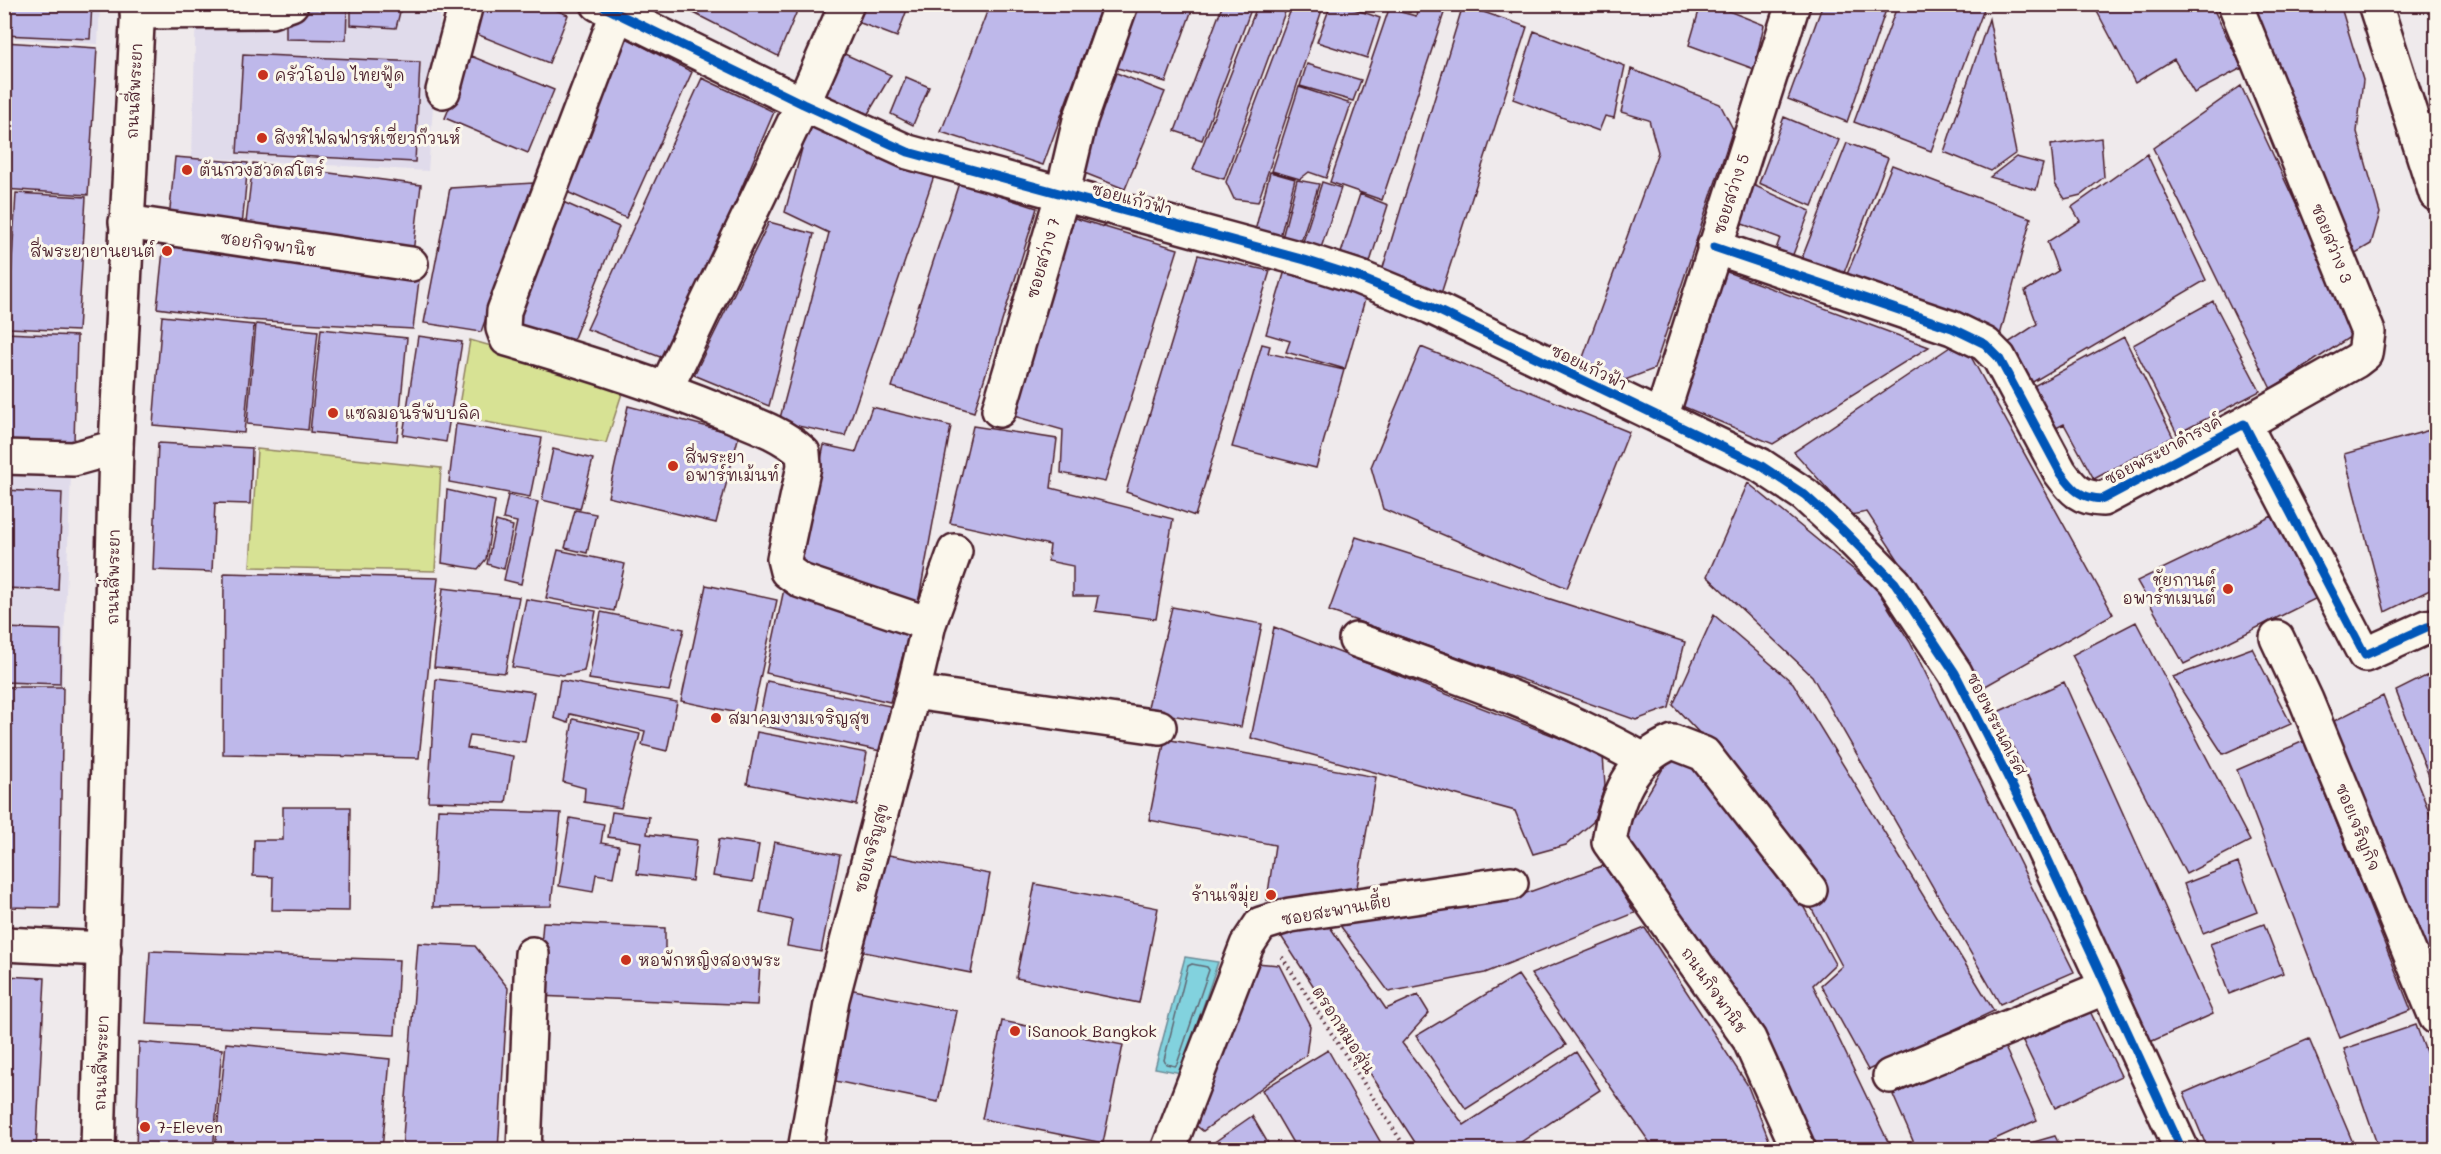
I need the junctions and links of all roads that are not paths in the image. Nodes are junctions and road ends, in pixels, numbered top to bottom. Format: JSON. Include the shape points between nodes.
{"nodes":[{"id":1,"x":466,"y":4,"type":"edge"},
{"id":2,"x":847,"y":4,"type":"edge"},
{"id":3,"x":1121,"y":4,"type":"edge"},
{"id":4,"x":1793,"y":4,"type":"edge"},
{"id":5,"x":2235,"y":4,"type":"edge"},
{"id":6,"x":2375,"y":4,"type":"edge"},
{"id":7,"x":272,"y":7,"type":"edge"},
{"id":8,"x":137,"y":8,"type":"edge"},
{"id":9,"x":219,"y":8,"type":"edge"},
{"id":10,"x":608,"y":9,"type":"edge"},
{"id":11,"x":443,"y":91,"type":"dead end"},
{"id":12,"x":803,"y":104,"type":"junction"},
{"id":13,"x":2436,"y":194,"type":"edge"},
{"id":14,"x":1062,"y":196,"type":"junction"},
{"id":15,"x":126,"y":222,"type":"junction"},
{"id":16,"x":1714,"y":247,"type":"junction"},
{"id":17,"x":411,"y":264,"type":"dead end"},
{"id":18,"x":666,"y":388,"type":"junction"},
{"id":19,"x":999,"y":410,"type":"dead end"},
{"id":20,"x":1661,"y":418,"type":"junction"},
{"id":21,"x":2244,"y":424,"type":"junction"},
{"id":22,"x":117,"y":447,"type":"junction"},
{"id":23,"x":4,"y":458,"type":"edge"},
{"id":24,"x":955,"y":551,"type":"dead end"},
{"id":25,"x":929,"y":624,"type":"junction"},
{"id":26,"x":2436,"y":626,"type":"edge"},
{"id":27,"x":2277,"y":638,"type":"dead end"},
{"id":28,"x":1356,"y":640,"type":"dead end"},
{"id":29,"x":913,"y":692,"type":"junction"},
{"id":30,"x":1159,"y":727,"type":"dead end"},
{"id":31,"x":1642,"y":759,"type":"junction"},
{"id":32,"x":1511,"y":883,"type":"dead end"},
{"id":33,"x":1810,"y":890,"type":"dead end"},
{"id":34,"x":4,"y":944,"type":"edge"},
{"id":35,"x":105,"y":949,"type":"junction"},
{"id":36,"x":532,"y":954,"type":"dead end"},
{"id":37,"x":2106,"y":987,"type":"junction"},
{"id":38,"x":2436,"y":1016,"type":"edge"},
{"id":39,"x":1890,"y":1076,"type":"dead end"},
{"id":40,"x":98,"y":1149,"type":"edge"},
{"id":41,"x":524,"y":1149,"type":"edge"},
{"id":42,"x":805,"y":1149,"type":"edge"},
{"id":43,"x":1168,"y":1149,"type":"edge"},
{"id":44,"x":1799,"y":1149,"type":"edge"},
{"id":45,"x":2182,"y":1149,"type":"edge"}],
"edges":[{"from":1,"to":11,"type":"main road"},
{"from":2,"to":12,"type":"main road"},
{"from":3,"to":14,"type":"main road","name":"ซอยสว่าง 7","via":[[1080,120]]},
{"from":4,"to":16,"type":"main road","name":"ซอยสว่าง 5"},
{"from":5,"to":21,"type":"main road","name":"ซอยสว่าง 3","via":[[2368,332],[2365,354],[2356,361]]},
{"from":6,"to":13,"type":"main road"},
{"from":7,"to":9,"type":"main road"},
{"from":8,"to":9,"type":"main road"},
{"from":8,"to":15,"type":"main road","name":"ถนนสี่พระยา"},
{"from":10,"to":12,"type":"main road","name":"ซอยแก้วฟ้า"},
{"from":10,"to":18,"type":"main road","via":[[504,311],[503,328],[507,339]]},
{"from":12,"to":14,"type":"main road","name":"ซอยแก้วฟ้า","via":[[909,152]]},
{"from":12,"to":18,"type":"main road"},
{"from":14,"to":19,"type":"main road","name":"ซอยสว่าง 7"},
{"from":14,"to":20,"type":"main road","name":"ซอยแก้วฟ้า","via":[[1358,277],[1431,307]]},
{"from":15,"to":17,"type":"main road","name":"ซอยกิจพานิช"},
{"from":15,"to":22,"type":"main road","name":"ถนนสี่พระยา"},
{"from":16,"to":20,"type":"main road","name":"ซอยสว่าง 5"},
{"from":16,"to":21,"type":"main road","name":"ซอยพระยาดำรงค์","via":[[1952,328],[1985,344],[1999,358],[2060,472],[2070,486],[2089,498],[2103,499]]},
{"from":18,"to":25,"type":"main road","via":[[765,428],[803,453],[804,466],[784,559],[787,571],[801,581]]},
{"from":20,"to":37,"type":"main road","name":"ซอยพระนคเรศ","via":[[1760,465],[1805,495],[1894,583],[1954,673],[2031,823]]},
{"from":21,"to":26,"type":"main road","name":"ซอยพระยาดำรงค์","via":[[2365,656]]},
{"from":22,"to":23,"type":"main road","via":[[73,459]]},
{"from":22,"to":35,"type":"main road","name":"ถนนสี่พระยา"},
{"from":24,"to":25,"type":"main road","name":"ซอยเจริญสุข"},
{"from":25,"to":29,"type":"main road","name":"ซอยเจริญสุข"},
{"from":27,"to":38,"type":"main road","name":"ซอยเจริญกิจ"},
{"from":28,"to":31,"type":"main road","via":[[1521,700]]},
{"from":29,"to":30,"type":"main road"},
{"from":29,"to":42,"type":"main road","name":"ซอยเจริญสุข","via":[[832,999]]},
{"from":31,"to":33,"type":"main road","via":[[1672,742],[1704,754]]},
{"from":31,"to":44,"type":"main road","name":"ถนนกิจพานิช","via":[[1625,788],[1609,842],[1749,1039]]},
{"from":32,"to":43,"type":"main road","name":"ซอยสะพานเตี้ย","via":[[1290,915],[1261,924],[1246,945]]},
{"from":34,"to":35,"type":"main road"},
{"from":35,"to":40,"type":"main road","name":"ถนนสี่พระยา"},
{"from":36,"to":41,"type":"main road"},
{"from":37,"to":39,"type":"main road"},
{"from":37,"to":45,"type":"main road","name":"ซอยพระนคเรศ"}]}
